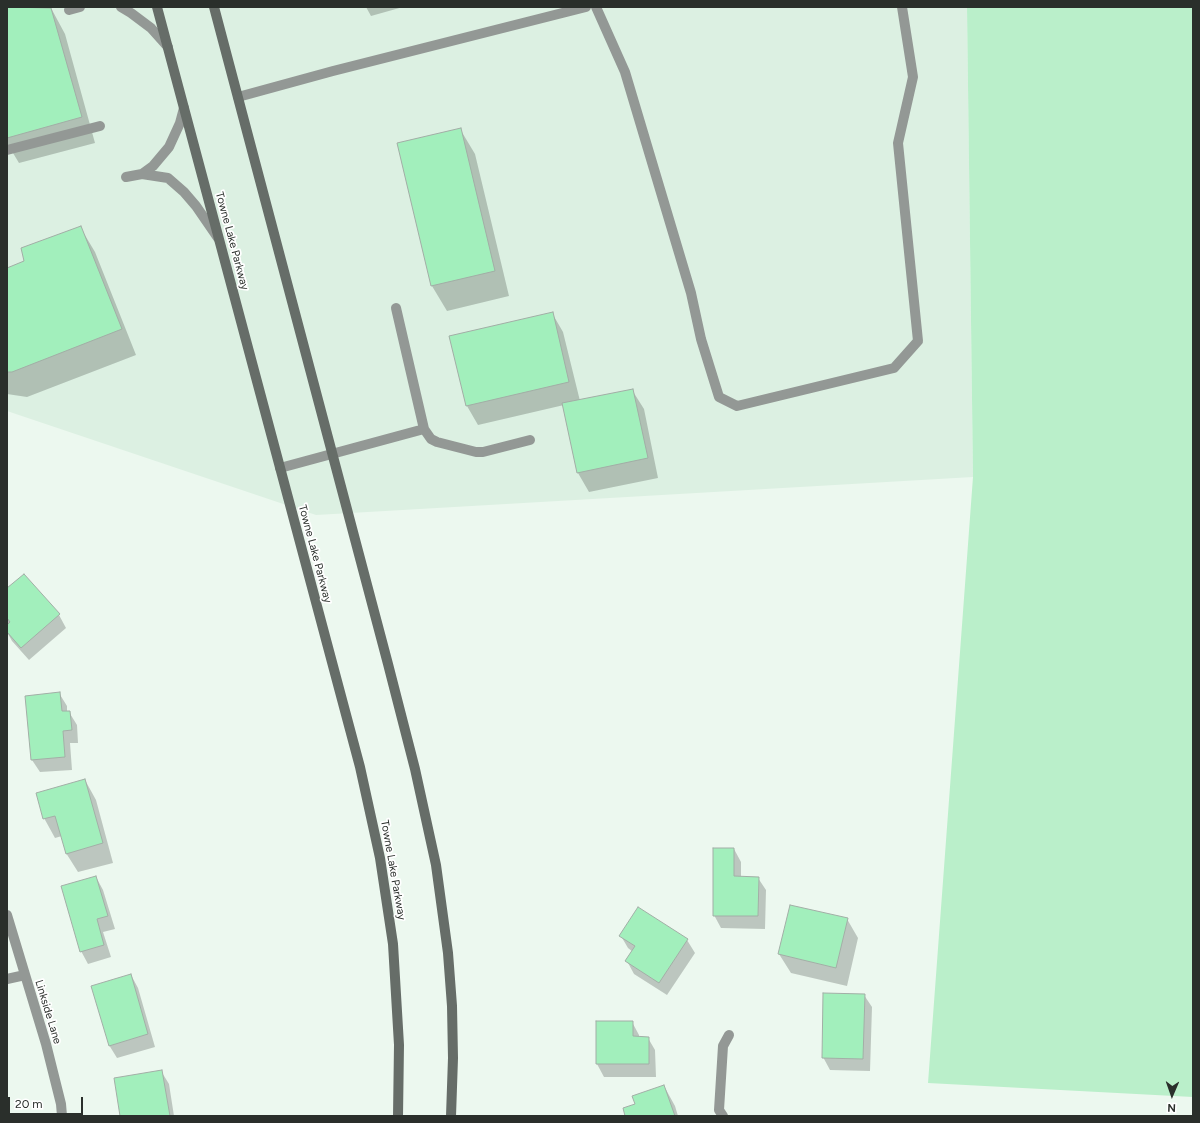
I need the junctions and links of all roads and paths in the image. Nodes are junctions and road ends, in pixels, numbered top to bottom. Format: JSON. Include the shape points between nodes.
{"nodes":[{"id":1,"x":80,"y":7,"type":"edge"},
{"id":2,"x":121,"y":7,"type":"edge"},
{"id":3,"x":157,"y":7,"type":"edge"},
{"id":4,"x":214,"y":7,"type":"edge"},
{"id":5,"x":586,"y":7,"type":"edge"},
{"id":6,"x":596,"y":7,"type":"edge"},
{"id":7,"x":902,"y":7,"type":"edge"},
{"id":8,"x":69,"y":10,"type":"dead end"},
{"id":9,"x":168,"y":46,"type":"junction"},
{"id":10,"x":238,"y":98,"type":"junction"},
{"id":11,"x":184,"y":108,"type":"junction"},
{"id":12,"x":100,"y":126,"type":"dead end"},
{"id":13,"x":7,"y":150,"type":"edge"},
{"id":14,"x":142,"y":174,"type":"junction"},
{"id":15,"x":126,"y":177,"type":"dead end"},
{"id":16,"x":219,"y":240,"type":"junction"},
{"id":17,"x":396,"y":308,"type":"dead end"},
{"id":18,"x":424,"y":429,"type":"junction"},
{"id":19,"x":530,"y":440,"type":"dead end"},
{"id":20,"x":333,"y":453,"type":"junction"},
{"id":21,"x":280,"y":468,"type":"junction"},
{"id":22,"x":7,"y":915,"type":"edge"},
{"id":23,"x":25,"y":975,"type":"junction"},
{"id":24,"x":7,"y":979,"type":"edge"},
{"id":25,"x":729,"y":1035,"type":"dead end"},
{"id":26,"x":62,"y":1116,"type":"edge"},
{"id":27,"x":398,"y":1116,"type":"edge"},
{"id":28,"x":451,"y":1116,"type":"edge"},
{"id":29,"x":723,"y":1116,"type":"edge"}],
"edges":[{"from":1,"to":8,"type":"street"},
{"from":2,"to":9,"type":"street","via":[[151,28]]},
{"from":3,"to":9,"type":"main road","name":"Towne Lake Parkway"},
{"from":4,"to":10,"type":"main road"},
{"from":5,"to":10,"type":"street","via":[[333,71]]},
{"from":6,"to":7,"type":"street","via":[[625,72],[691,293],[718,397],[736,406],[894,368],[918,342],[898,142],[912,77]]},
{"from":9,"to":11,"type":"main road","name":"Towne Lake Parkway"},
{"from":10,"to":20,"type":"main road"},
{"from":11,"to":14,"type":"street","via":[[169,146],[153,166]]},
{"from":11,"to":16,"type":"main road","name":"Towne Lake Parkway"},
{"from":12,"to":13,"type":"street"},
{"from":14,"to":15,"type":"street"},
{"from":14,"to":16,"type":"street","via":[[168,178],[196,206]]},
{"from":16,"to":21,"type":"main road","name":"Towne Lake Parkway"},
{"from":17,"to":18,"type":"street"},
{"from":18,"to":19,"type":"street","via":[[431,439],[437,442],[476,452],[490,451]]},
{"from":18,"to":20,"type":"street"},
{"from":20,"to":21,"type":"street"},
{"from":20,"to":28,"type":"main road","via":[[413,762],[436,865],[448,953],[452,1006]]},
{"from":21,"to":27,"type":"main road","name":"Towne Lake Parkway","via":[[360,766],[380,858],[394,952],[399,1045]]},
{"from":22,"to":23,"type":"street","name":"Linkside Lane"},
{"from":23,"to":24,"type":"street"},
{"from":23,"to":26,"type":"street","name":"Linkside Lane","via":[[46,1044]]},
{"from":25,"to":29,"type":"street","via":[[723,1046],[719,1110]]}]}
